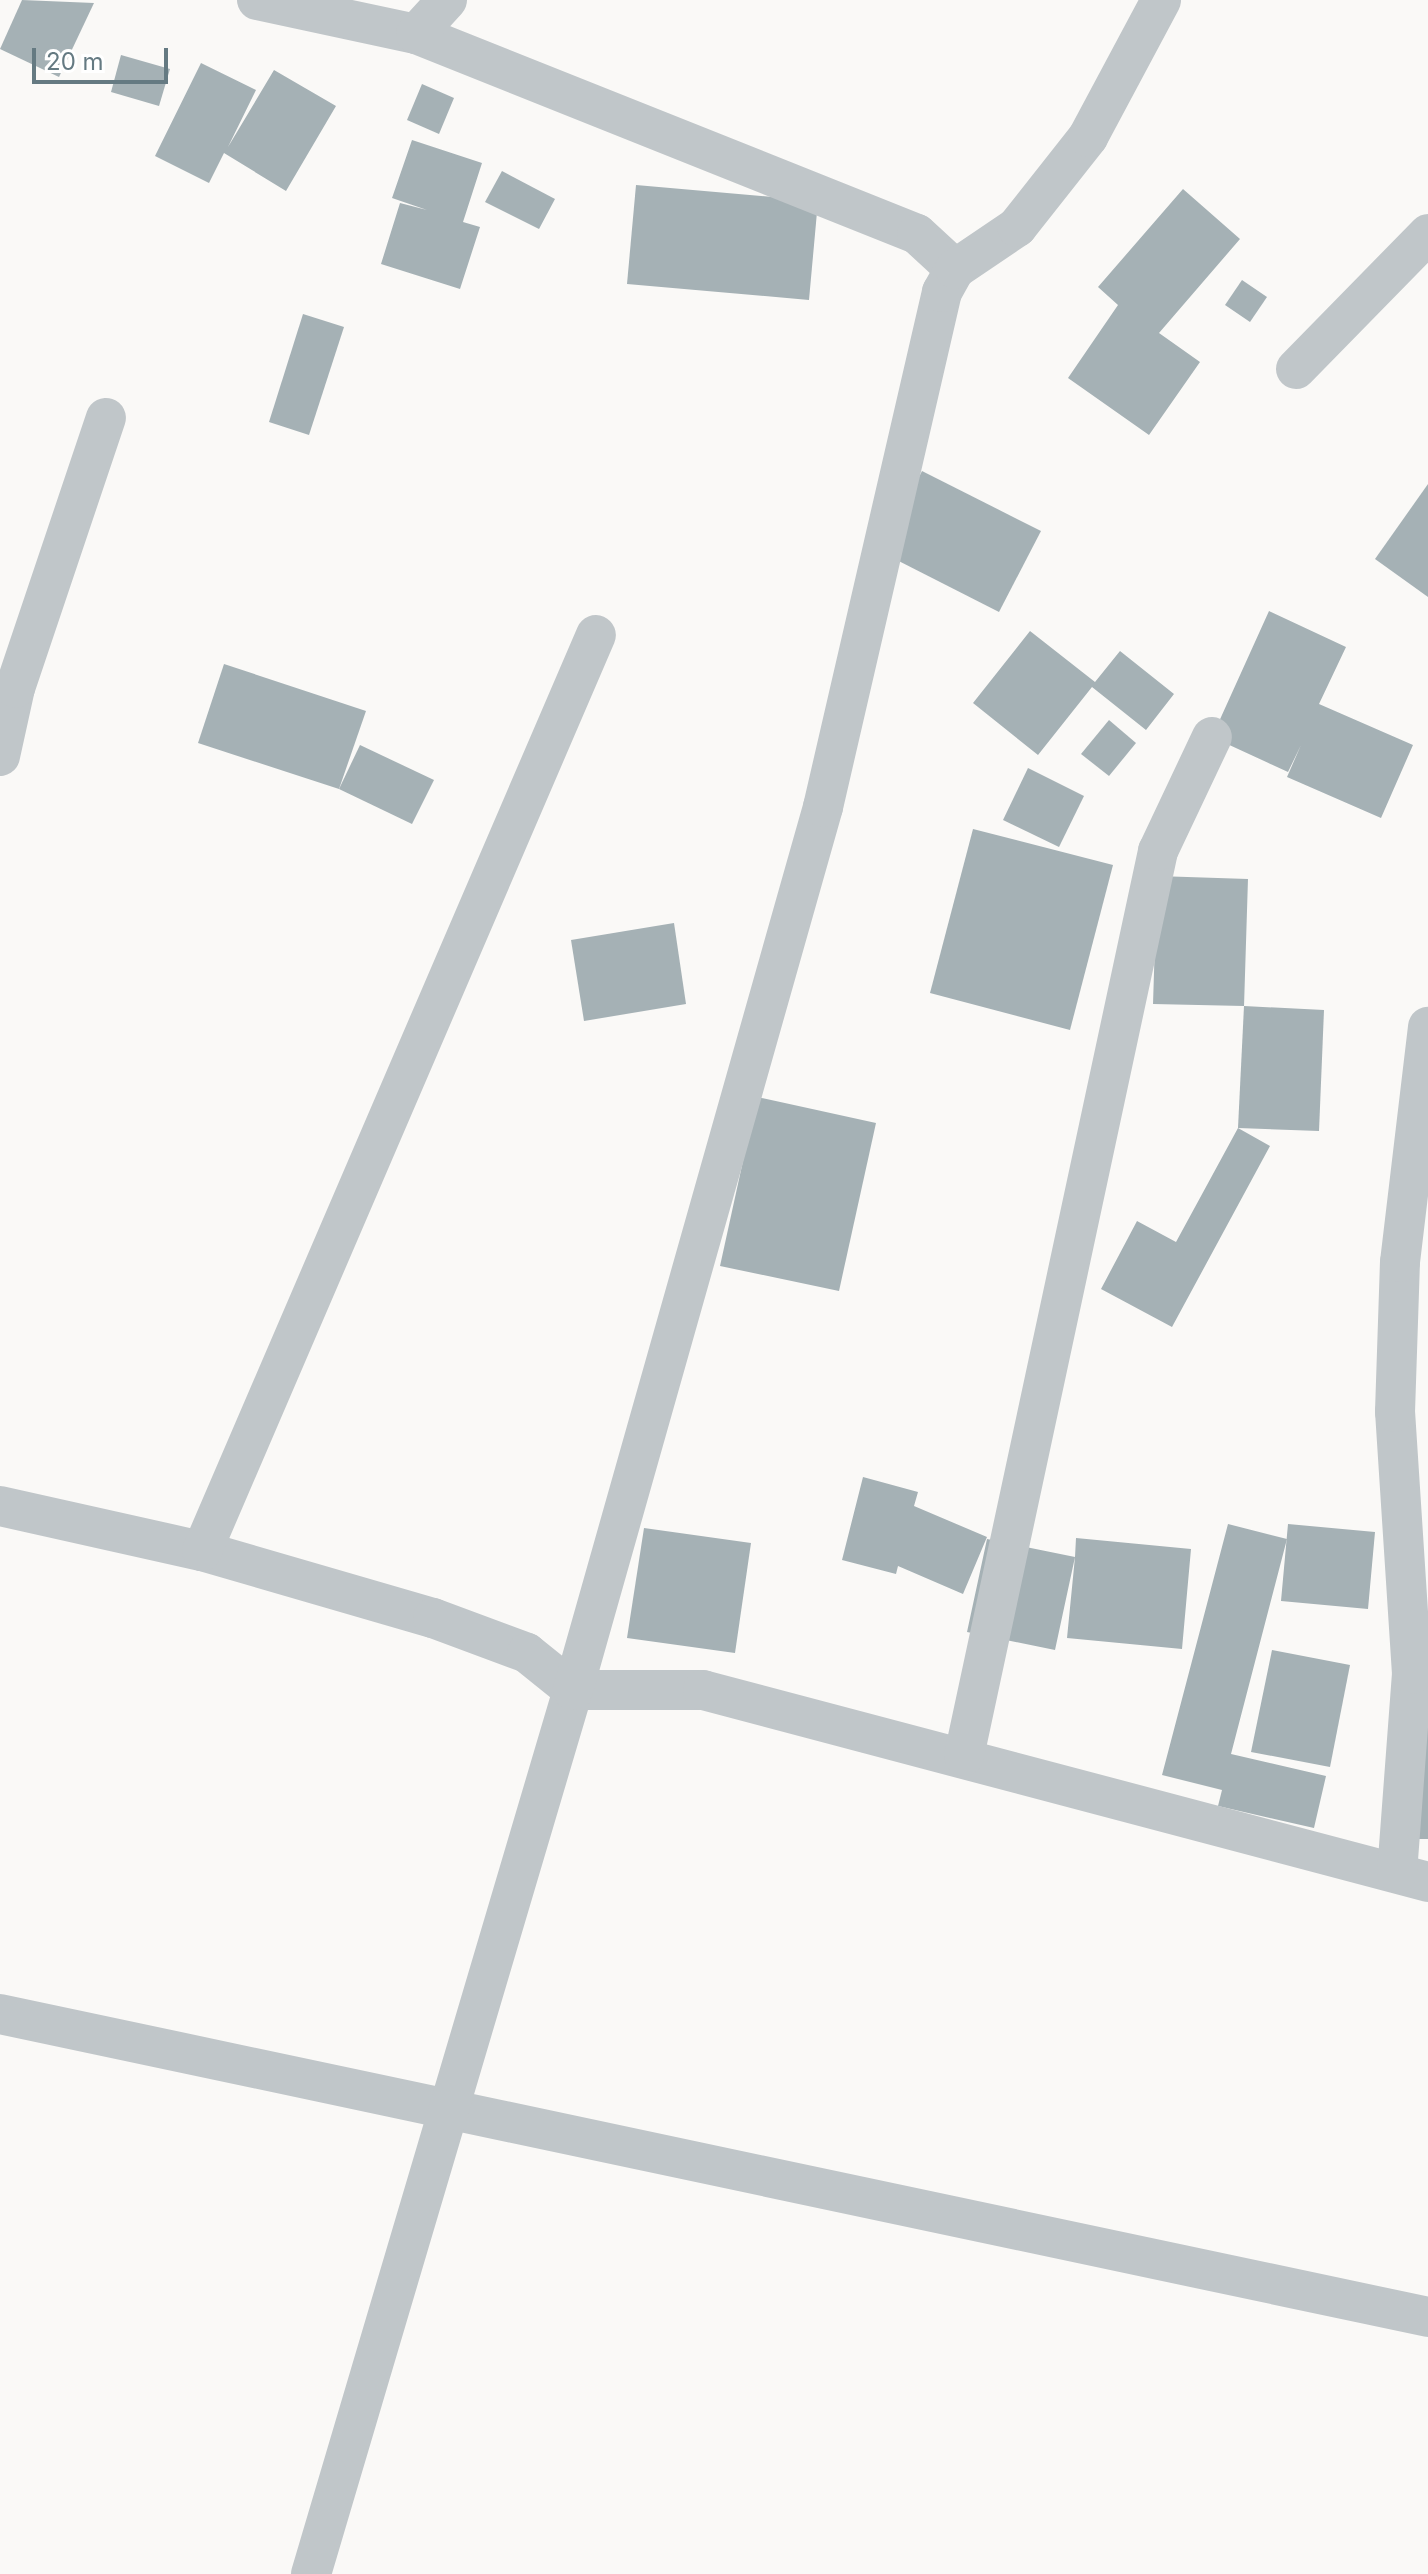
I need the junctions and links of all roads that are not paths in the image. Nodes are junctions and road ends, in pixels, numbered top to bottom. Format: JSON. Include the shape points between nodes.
{"nodes":[{"id":1,"x":257,"y":0,"type":"edge"},
{"id":2,"x":447,"y":0,"type":"edge"},
{"id":3,"x":1161,"y":0,"type":"edge"},
{"id":4,"x":416,"y":34,"type":"junction"},
{"id":5,"x":1428,"y":234,"type":"edge"},
{"id":6,"x":955,"y":269,"type":"junction"},
{"id":7,"x":1296,"y":369,"type":"dead end"},
{"id":8,"x":106,"y":418,"type":"dead end"},
{"id":9,"x":596,"y":635,"type":"dead end"},
{"id":10,"x":8,"y":686,"type":"edge"},
{"id":11,"x":1212,"y":737,"type":"dead end"},
{"id":12,"x":0,"y":756,"type":"edge"},
{"id":13,"x":1428,"y":1027,"type":"edge"},
{"id":14,"x":0,"y":1506,"type":"edge"},
{"id":15,"x":202,"y":1551,"type":"junction"},
{"id":16,"x":573,"y":1690,"type":"junction"},
{"id":17,"x":964,"y":1756,"type":"junction"},
{"id":18,"x":1412,"y":1877,"type":"edge"},
{"id":19,"x":0,"y":2014,"type":"edge"},
{"id":20,"x":449,"y":2109,"type":"junction"},
{"id":21,"x":1428,"y":2317,"type":"edge"},
{"id":22,"x":311,"y":2574,"type":"edge"}],
"edges":[{"from":1,"to":4,"type":"street"},
{"from":2,"to":4,"type":"street"},
{"from":3,"to":6,"type":"street","via":[[1088,137],[1017,227]]},
{"from":4,"to":6,"type":"street","via":[[917,234]]},
{"from":5,"to":7,"type":"street"},
{"from":6,"to":16,"type":"street","via":[[942,292],[823,807]]},
{"from":8,"to":10,"type":"street"},
{"from":9,"to":15,"type":"street"},
{"from":10,"to":12,"type":"street"},
{"from":11,"to":17,"type":"street","via":[[1158,851]]},
{"from":13,"to":18,"type":"street","via":[[1400,1262],[1395,1412],[1412,1674]]},
{"from":14,"to":15,"type":"street"},
{"from":15,"to":16,"type":"street","via":[[506,1643]]},
{"from":16,"to":17,"type":"street","via":[[703,1690]]},
{"from":16,"to":20,"type":"street"},
{"from":17,"to":18,"type":"street"},
{"from":19,"to":20,"type":"street"},
{"from":20,"to":21,"type":"street"},
{"from":20,"to":22,"type":"street"}]}
